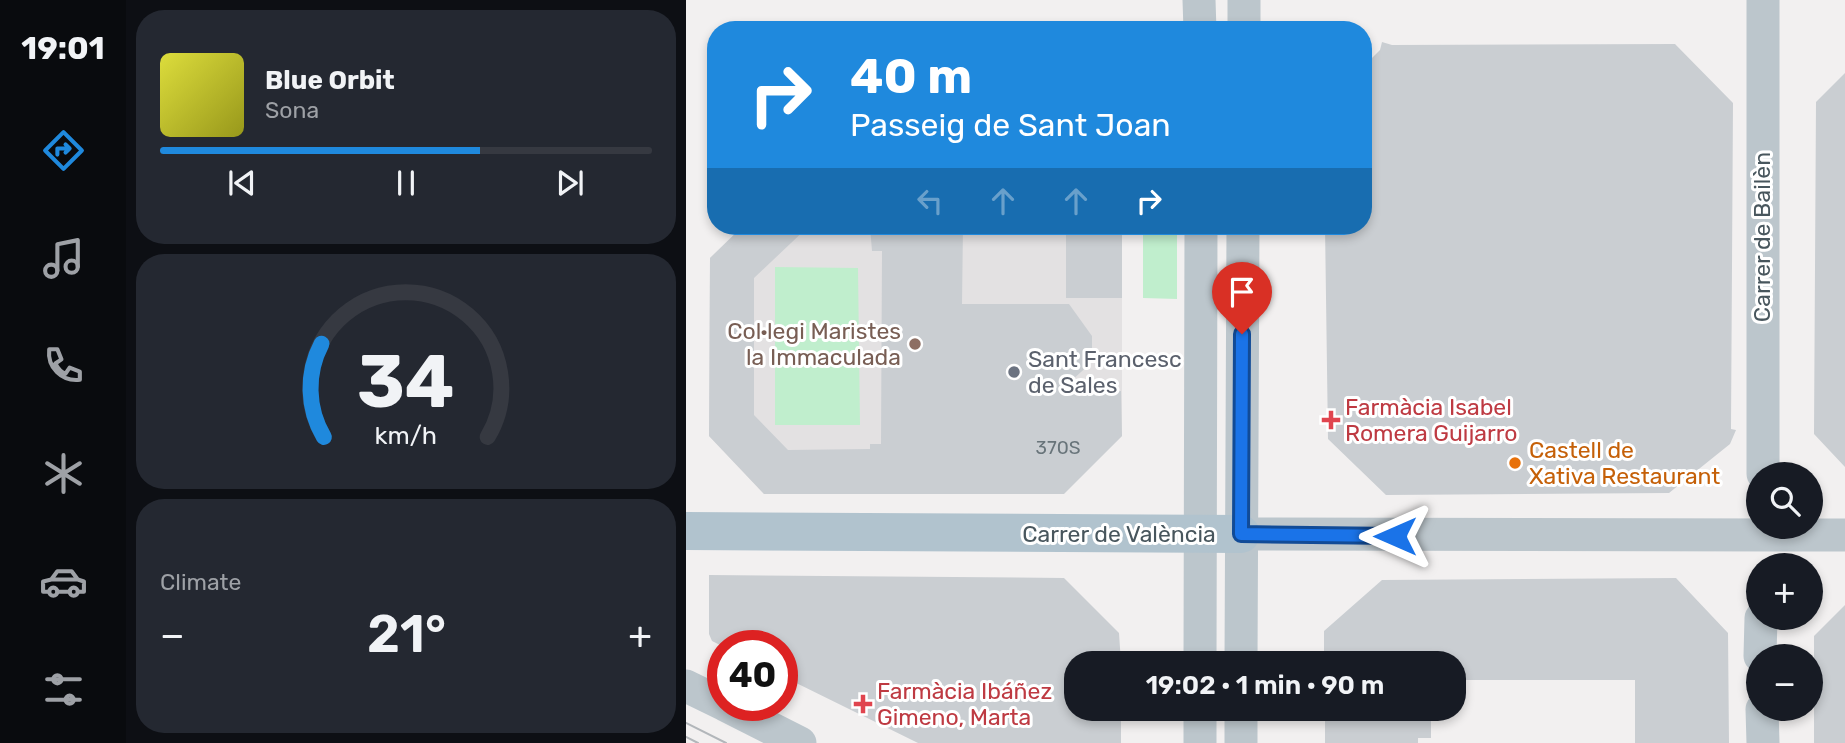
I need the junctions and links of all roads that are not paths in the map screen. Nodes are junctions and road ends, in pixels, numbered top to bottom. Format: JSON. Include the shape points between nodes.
{"nodes":[{"id":1,"x":1199,"y":0,"type":"edge"},
{"id":2,"x":1244,"y":0,"type":"edge"},
{"id":3,"x":1763,"y":0,"type":"edge"},
{"id":4,"x":1200,"y":21,"type":"edge"},
{"id":5,"x":1244,"y":21,"type":"edge"},
{"id":6,"x":1201,"y":235,"type":"edge"},
{"id":7,"x":1243,"y":235,"type":"edge"},
{"id":8,"x":1763,"y":462,"type":"edge"},
{"id":9,"x":686,"y":531,"type":"edge"},
{"id":10,"x":1241,"y":534,"type":"junction"},
{"id":11,"x":1200,"y":535,"type":"junction"},
{"id":12,"x":1845,"y":535,"type":"edge"},
{"id":13,"x":1762,"y":543,"type":"edge"},
{"id":14,"x":1200,"y":651,"type":"edge"},
{"id":15,"x":1241,"y":651,"type":"edge"},
{"id":16,"x":686,"y":686,"type":"edge"},
{"id":17,"x":707,"y":696,"type":"edge"},
{"id":18,"x":756,"y":721,"type":"edge"},
{"id":19,"x":1200,"y":721,"type":"edge"},
{"id":20,"x":1241,"y":721,"type":"edge"},
{"id":21,"x":1762,"y":721,"type":"edge"},
{"id":22,"x":800,"y":743,"type":"edge"},
{"id":23,"x":1200,"y":743,"type":"edge"},
{"id":24,"x":1241,"y":743,"type":"edge"},
{"id":25,"x":1763,"y":743,"type":"edge"}],
"edges":[{"from":1,"to":4,"type":"street"},
{"from":2,"to":5,"type":"street"},
{"from":3,"to":8,"type":"street","name":"Carrer de Bailèn"},
{"from":6,"to":11,"type":"street"},
{"from":7,"to":10,"type":"street"},
{"from":9,"to":11,"type":"main road","name":"Carrer de València"},
{"from":10,"to":11,"type":"main road","name":"Carrer de València"},
{"from":10,"to":13,"type":"street","name":"Carrer de València"},
{"from":10,"to":15,"type":"street"},
{"from":11,"to":14,"type":"street"},
{"from":12,"to":13,"type":"street","name":"Carrer de València"},
{"from":16,"to":17,"type":"street"},
{"from":18,"to":22,"type":"street"},
{"from":19,"to":23,"type":"street"},
{"from":20,"to":24,"type":"street"},
{"from":21,"to":25,"type":"street"}]}
